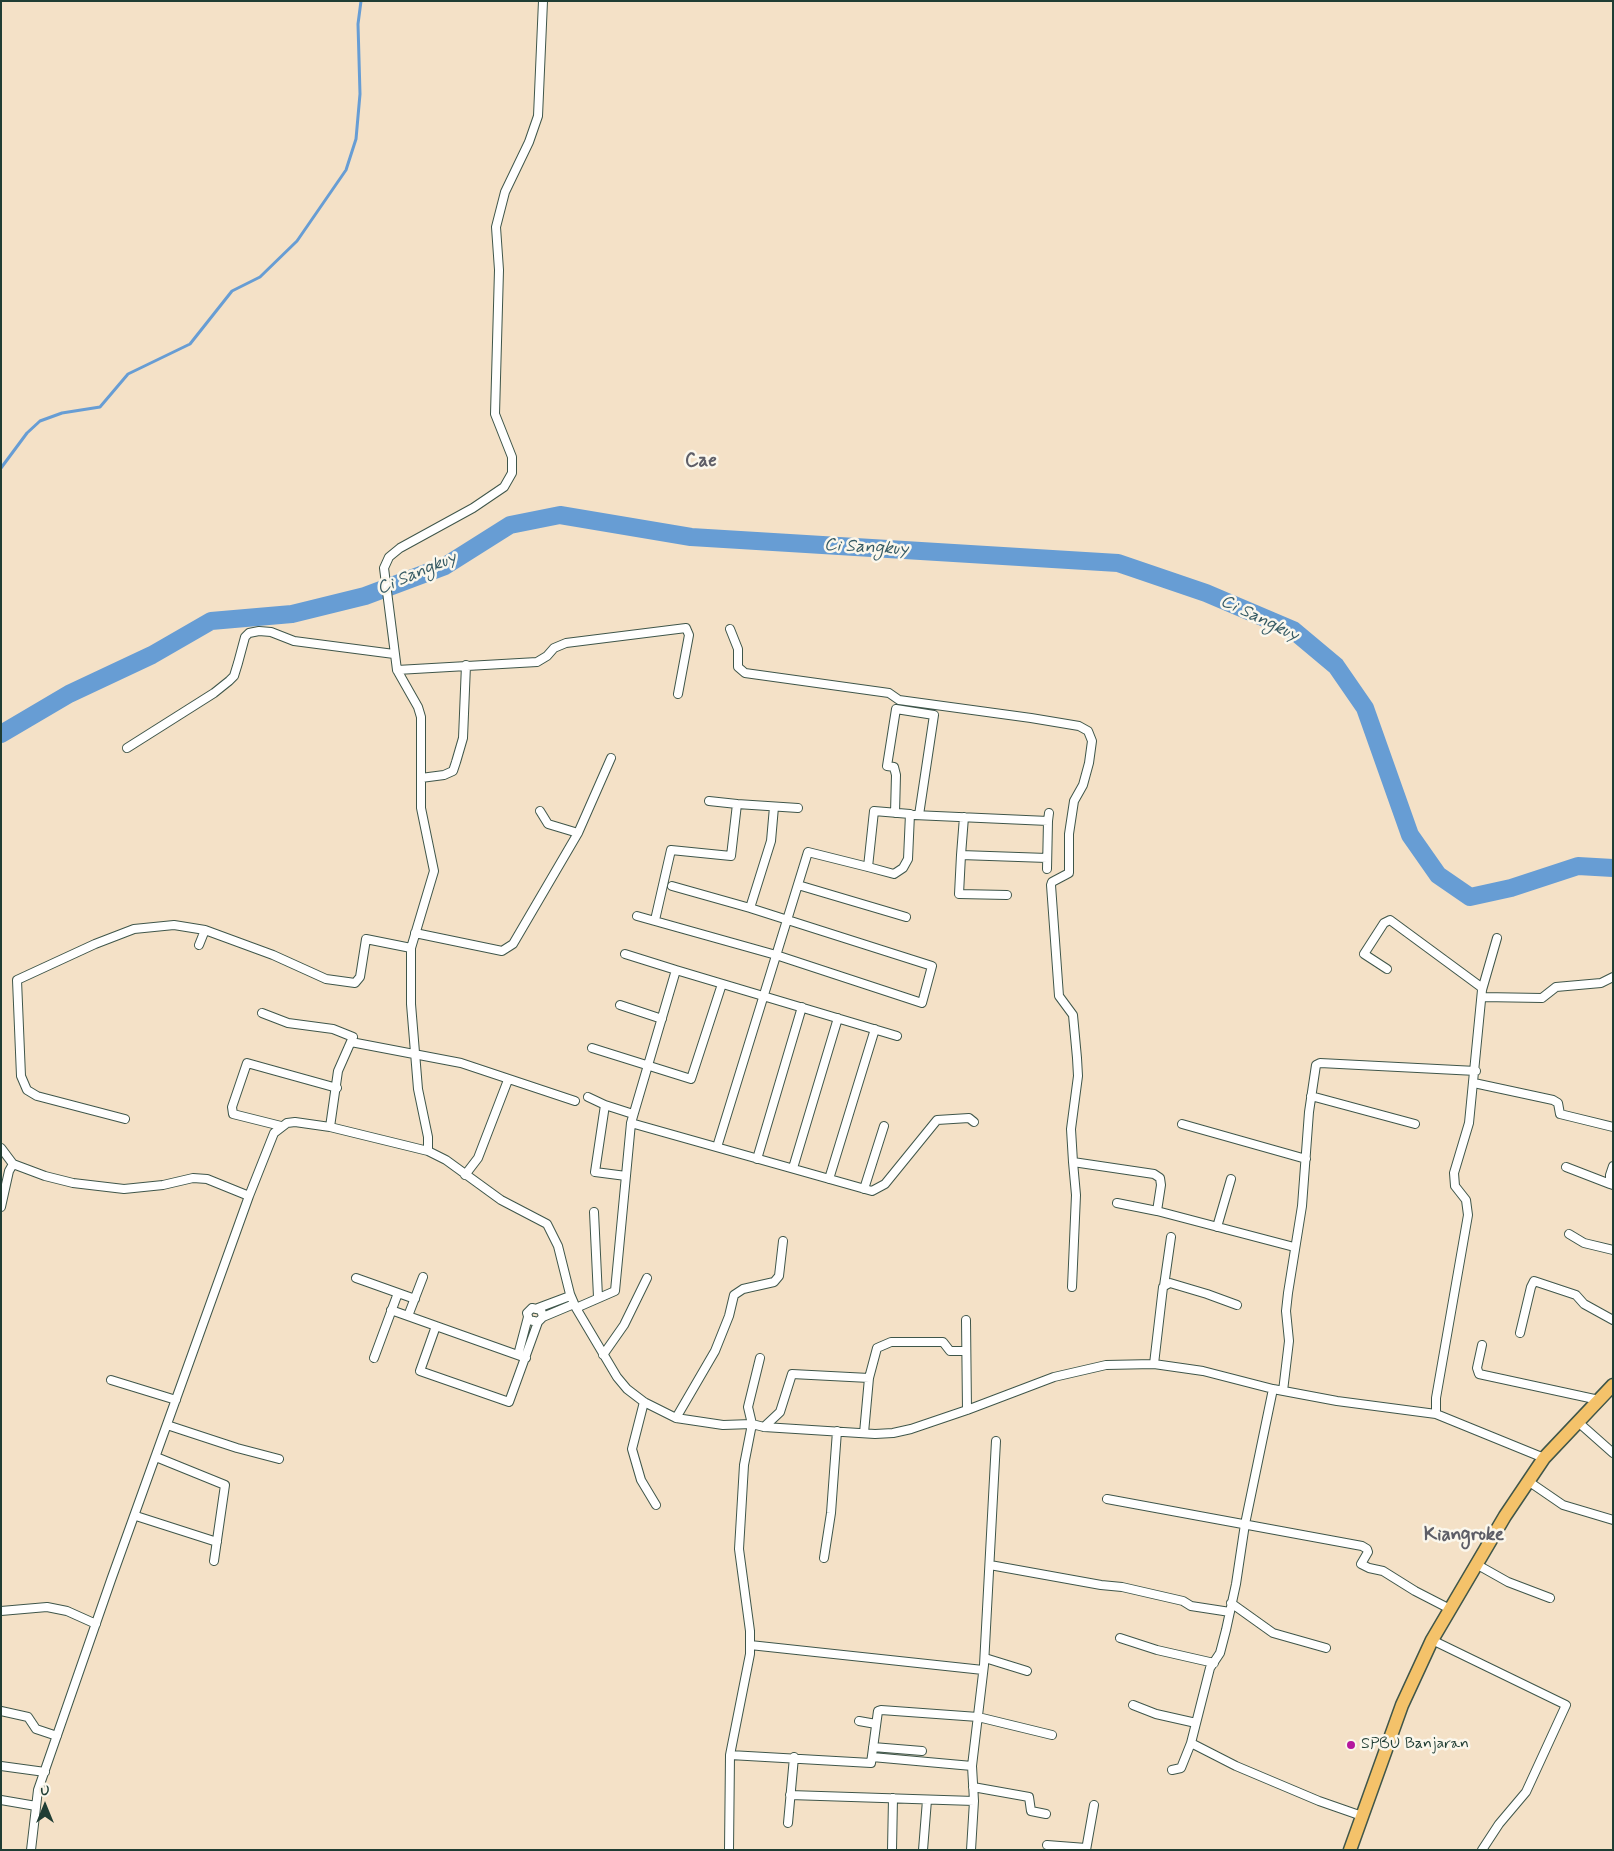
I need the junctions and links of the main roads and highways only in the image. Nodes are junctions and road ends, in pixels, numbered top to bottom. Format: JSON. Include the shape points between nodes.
{"nodes":[{"id":1,"x":1613,"y":1386,"type":"edge"},
{"id":2,"x":1350,"y":1850,"type":"edge"}],
"edges":[{"from":1,"to":2,"type":"main road","via":[[1544,1458],[1432,1640],[1402,1705]]}]}
